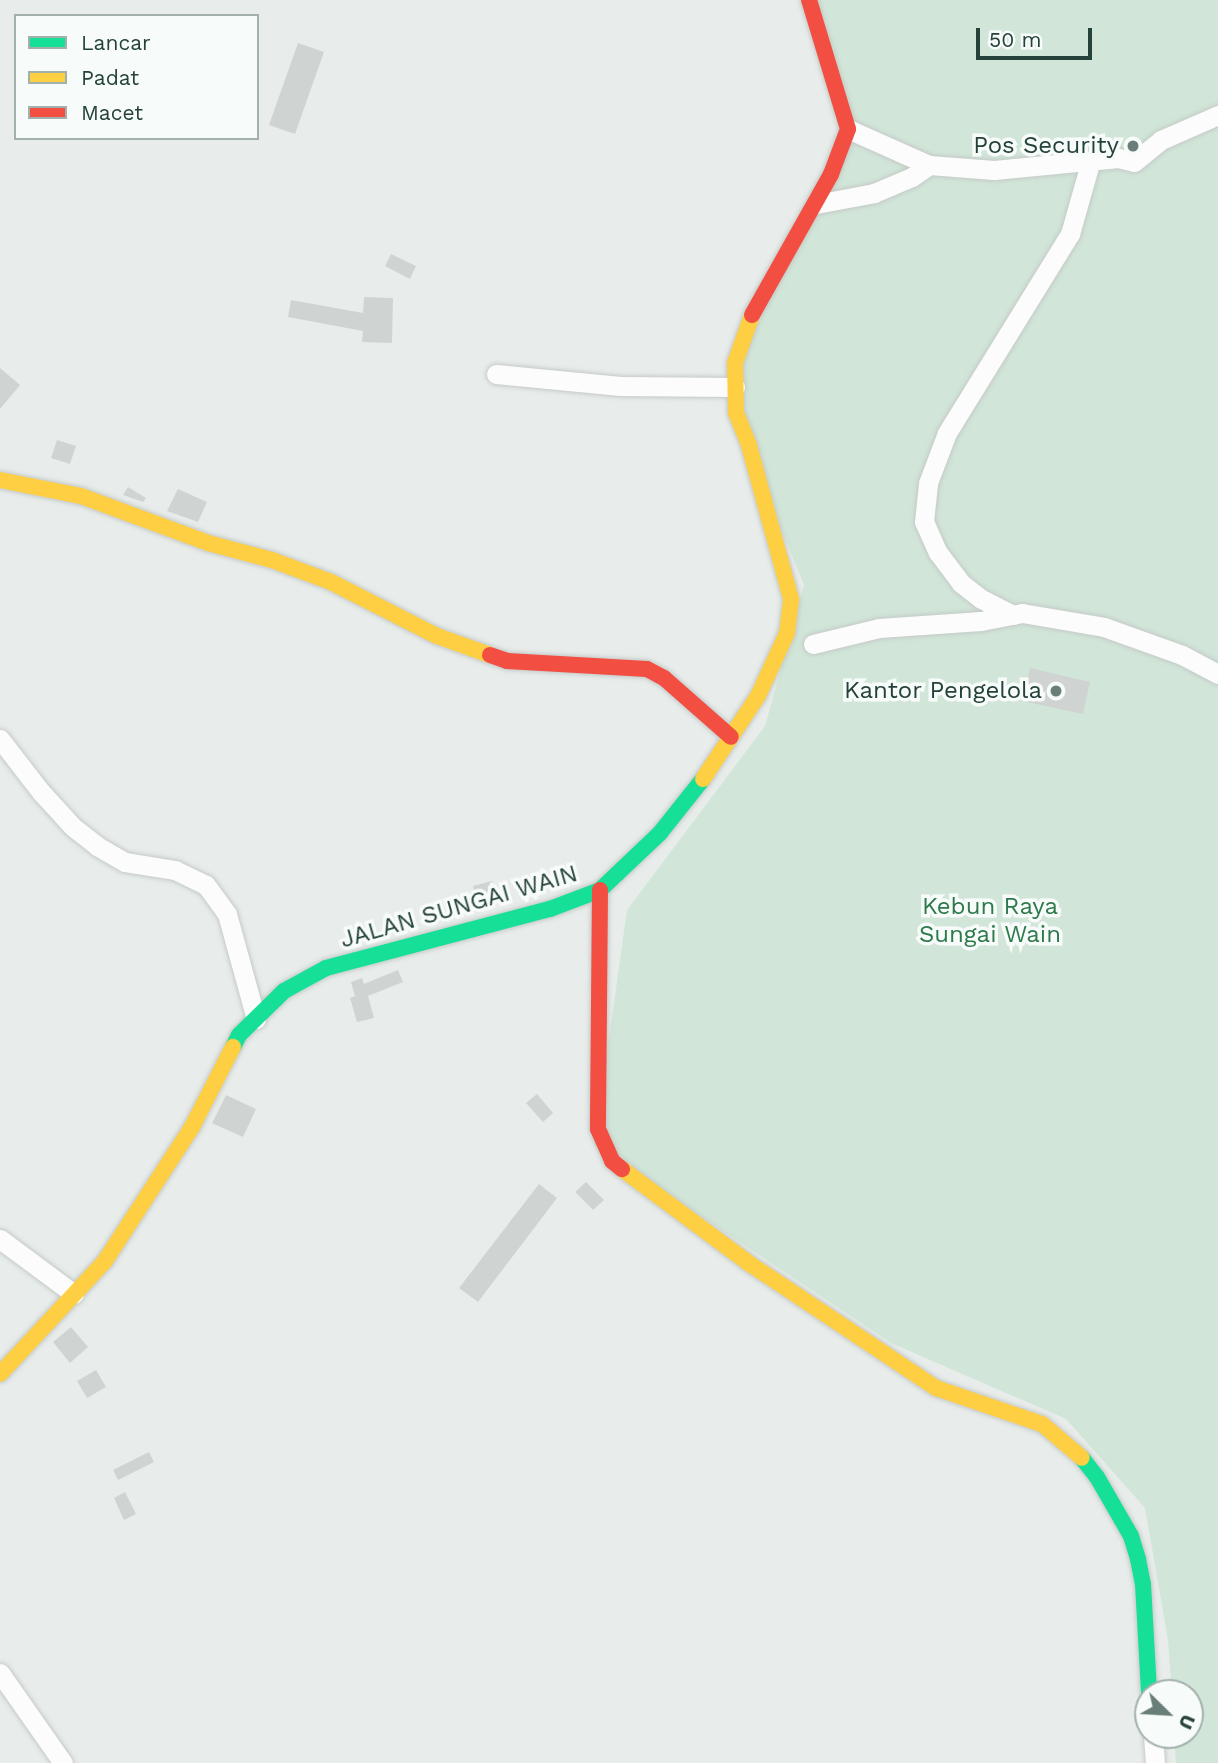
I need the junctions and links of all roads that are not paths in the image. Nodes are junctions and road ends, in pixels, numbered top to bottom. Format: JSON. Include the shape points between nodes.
{"nodes":[{"id":1,"x":810,"y":0,"type":"edge"},
{"id":2,"x":1218,"y":115,"type":"edge"},
{"id":3,"x":848,"y":129,"type":"junction"},
{"id":4,"x":1091,"y":160,"type":"junction"},
{"id":5,"x":929,"y":165,"type":"junction"},
{"id":6,"x":816,"y":204,"type":"junction"},
{"id":7,"x":496,"y":374,"type":"dead end"},
{"id":8,"x":735,"y":387,"type":"junction"},
{"id":9,"x":0,"y":480,"type":"edge"},
{"id":10,"x":1013,"y":615,"type":"junction"},
{"id":11,"x":813,"y":644,"type":"dead end"},
{"id":12,"x":1218,"y":674,"type":"edge"},
{"id":13,"x":731,"y":737,"type":"junction"},
{"id":14,"x":0,"y":739,"type":"edge"},
{"id":15,"x":600,"y":890,"type":"junction"},
{"id":16,"x":256,"y":1019,"type":"junction"},
{"id":17,"x":0,"y":1239,"type":"edge"},
{"id":18,"x":74,"y":1294,"type":"junction"},
{"id":19,"x":0,"y":1374,"type":"edge"},
{"id":20,"x":0,"y":1673,"type":"edge"},
{"id":21,"x":1148,"y":1679,"type":"edge"},
{"id":22,"x":63,"y":1763,"type":"edge"}],
"edges":[{"from":1,"to":3,"type":"street"},
{"from":2,"to":4,"type":"street","via":[[1161,140],[1134,162]]},
{"from":3,"to":5,"type":"street"},
{"from":3,"to":6,"type":"street","name":"JALAN SUNGAI WAIN"},
{"from":4,"to":5,"type":"street","via":[[994,170]]},
{"from":4,"to":10,"type":"street","via":[[1070,234],[947,433],[928,483],[924,522],[938,553],[979,598]]},
{"from":5,"to":6,"type":"street","via":[[874,193]]},
{"from":6,"to":8,"type":"street","name":"JALAN SUNGAI WAIN","via":[[752,315],[735,363]]},
{"from":7,"to":8,"type":"street","via":[[620,386]]},
{"from":8,"to":13,"type":"street","name":"JALAN SUNGAI WAIN","via":[[736,412],[791,599],[787,633],[758,696]]},
{"from":9,"to":13,"type":"street","via":[[81,496],[208,543],[272,560],[331,582],[437,636],[507,661],[647,668]]},
{"from":10,"to":11,"type":"street","via":[[879,628]]},
{"from":10,"to":12,"type":"street","via":[[1104,627],[1182,655]]},
{"from":13,"to":15,"type":"street","name":"JALAN SUNGAI WAIN","via":[[660,833]]},
{"from":14,"to":16,"type":"street","via":[[41,792],[97,846],[125,862],[175,870],[206,885],[227,914]]},
{"from":15,"to":16,"type":"street","name":"JALAN SUNGAI WAIN","via":[[550,909],[326,968],[284,992]]},
{"from":15,"to":21,"type":"street","via":[[598,1129],[612,1161],[747,1262],[936,1388],[1042,1424],[1079,1454],[1131,1536],[1143,1584]]},
{"from":16,"to":18,"type":"street","name":"JALAN SUNGAI WAIN","via":[[239,1035],[192,1127],[105,1261]]},
{"from":17,"to":18,"type":"street"},
{"from":18,"to":19,"type":"street","name":"JALAN SUNGAI WAIN"},
{"from":20,"to":22,"type":"street"}]}
